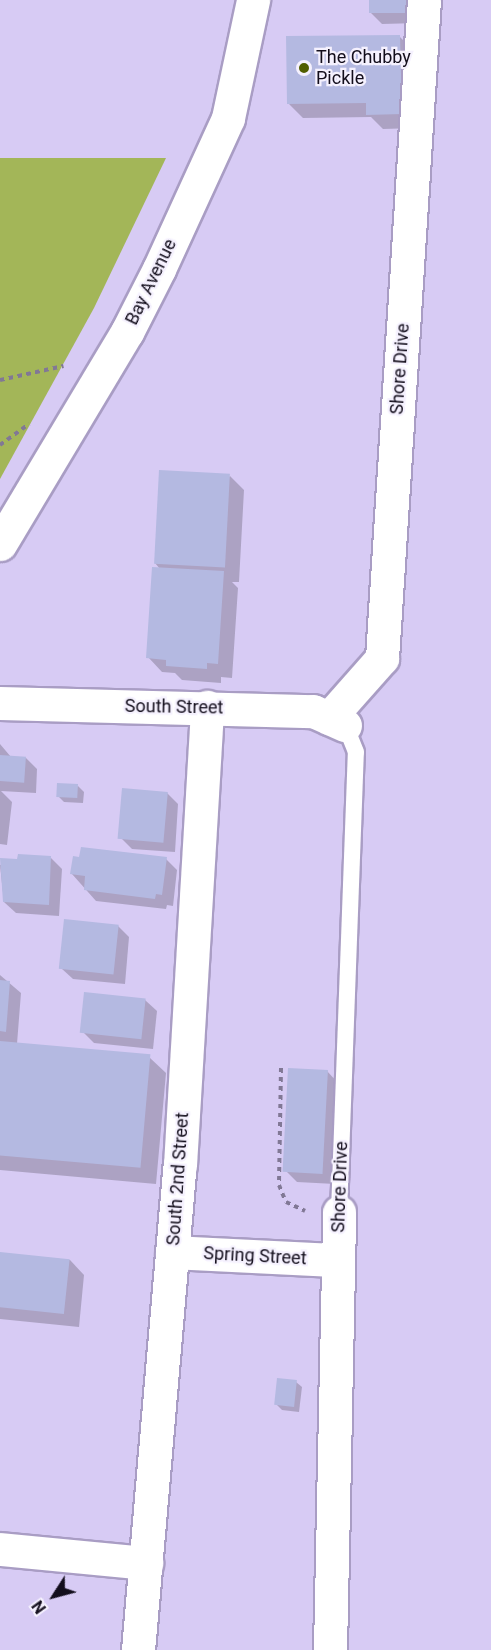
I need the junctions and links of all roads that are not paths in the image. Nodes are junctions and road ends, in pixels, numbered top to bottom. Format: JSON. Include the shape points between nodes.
{"nodes":[{"id":1,"x":253,"y":0,"type":"edge"},
{"id":2,"x":424,"y":0,"type":"edge"},
{"id":3,"x":0,"y":544,"type":"edge"},
{"id":4,"x":0,"y":703,"type":"edge"},
{"id":5,"x":207,"y":707,"type":"junction"},
{"id":6,"x":337,"y":722,"type":"junction"},
{"id":7,"x":325,"y":1212,"type":"joint"},
{"id":8,"x":172,"y":1252,"type":"junction"},
{"id":9,"x":338,"y":1260,"type":"junction"},
{"id":10,"x":0,"y":1549,"type":"edge"},
{"id":11,"x":146,"y":1563,"type":"junction"},
{"id":12,"x":138,"y":1650,"type":"edge"},
{"id":13,"x":330,"y":1650,"type":"edge"}],
"edges":[{"from":1,"to":3,"type":"street","name":"Bay Avenue","via":[[228,118],[159,269],[128,332]]},
{"from":2,"to":6,"type":"street","name":"Shore Drive","via":[[382,658]]},
{"from":4,"to":5,"type":"street","name":"South Street"},
{"from":5,"to":6,"type":"street","name":"South Street","via":[[313,711]]},
{"from":5,"to":8,"type":"street","name":"South 2nd Street"},
{"from":6,"to":7,"type":"lane","name":"Shore Drive","via":[[356,752]]},
{"from":7,"to":9,"type":"street","name":"Shore Drive"},
{"from":8,"to":9,"type":"street","name":"Spring Street"},
{"from":8,"to":11,"type":"street","name":"South 2nd Street"},
{"from":9,"to":13,"type":"street","name":"Shore Drive"},
{"from":10,"to":11,"type":"street"},
{"from":11,"to":12,"type":"street","name":"South 2nd Street"}]}
